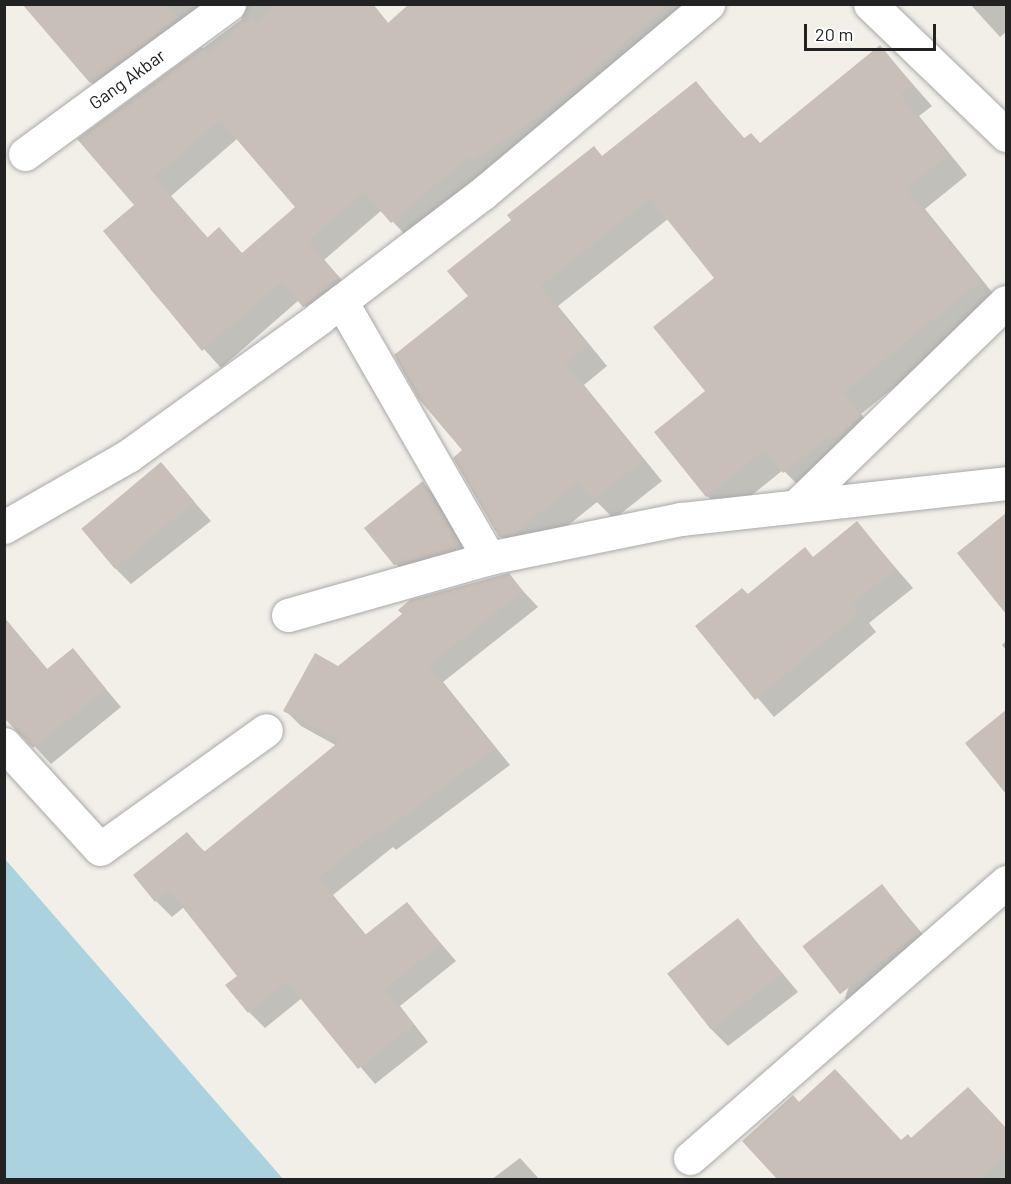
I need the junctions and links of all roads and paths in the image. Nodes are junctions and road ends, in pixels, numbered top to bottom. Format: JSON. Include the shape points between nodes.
{"nodes":[{"id":1,"x":229,"y":4,"type":"edge"},
{"id":2,"x":708,"y":4,"type":"edge"},
{"id":3,"x":870,"y":4,"type":"edge"},
{"id":4,"x":1006,"y":135,"type":"edge"},
{"id":5,"x":25,"y":154,"type":"dead end"},
{"id":6,"x":340,"y":301,"type":"junction"},
{"id":7,"x":1006,"y":302,"type":"edge"},
{"id":8,"x":1006,"y":483,"type":"edge"},
{"id":9,"x":797,"y":505,"type":"junction"},
{"id":10,"x":4,"y":527,"type":"edge"},
{"id":11,"x":489,"y":558,"type":"junction"},
{"id":12,"x":288,"y":615,"type":"dead end"},
{"id":13,"x":266,"y":730,"type":"dead end"},
{"id":14,"x":4,"y":744,"type":"edge"},
{"id":15,"x":1006,"y":882,"type":"edge"},
{"id":16,"x":690,"y":1158,"type":"dead end"}],
"edges":[{"from":1,"to":5,"type":"street","name":"Gang Akbar"},
{"from":2,"to":6,"type":"street","via":[[492,185]]},
{"from":3,"to":4,"type":"street"},
{"from":6,"to":10,"type":"street","via":[[128,456]]},
{"from":6,"to":11,"type":"street"},
{"from":7,"to":9,"type":"street"},
{"from":8,"to":9,"type":"street"},
{"from":9,"to":11,"type":"street","via":[[681,519]]},
{"from":11,"to":12,"type":"street"},
{"from":13,"to":14,"type":"street","via":[[100,849]]},
{"from":15,"to":16,"type":"street"}]}
